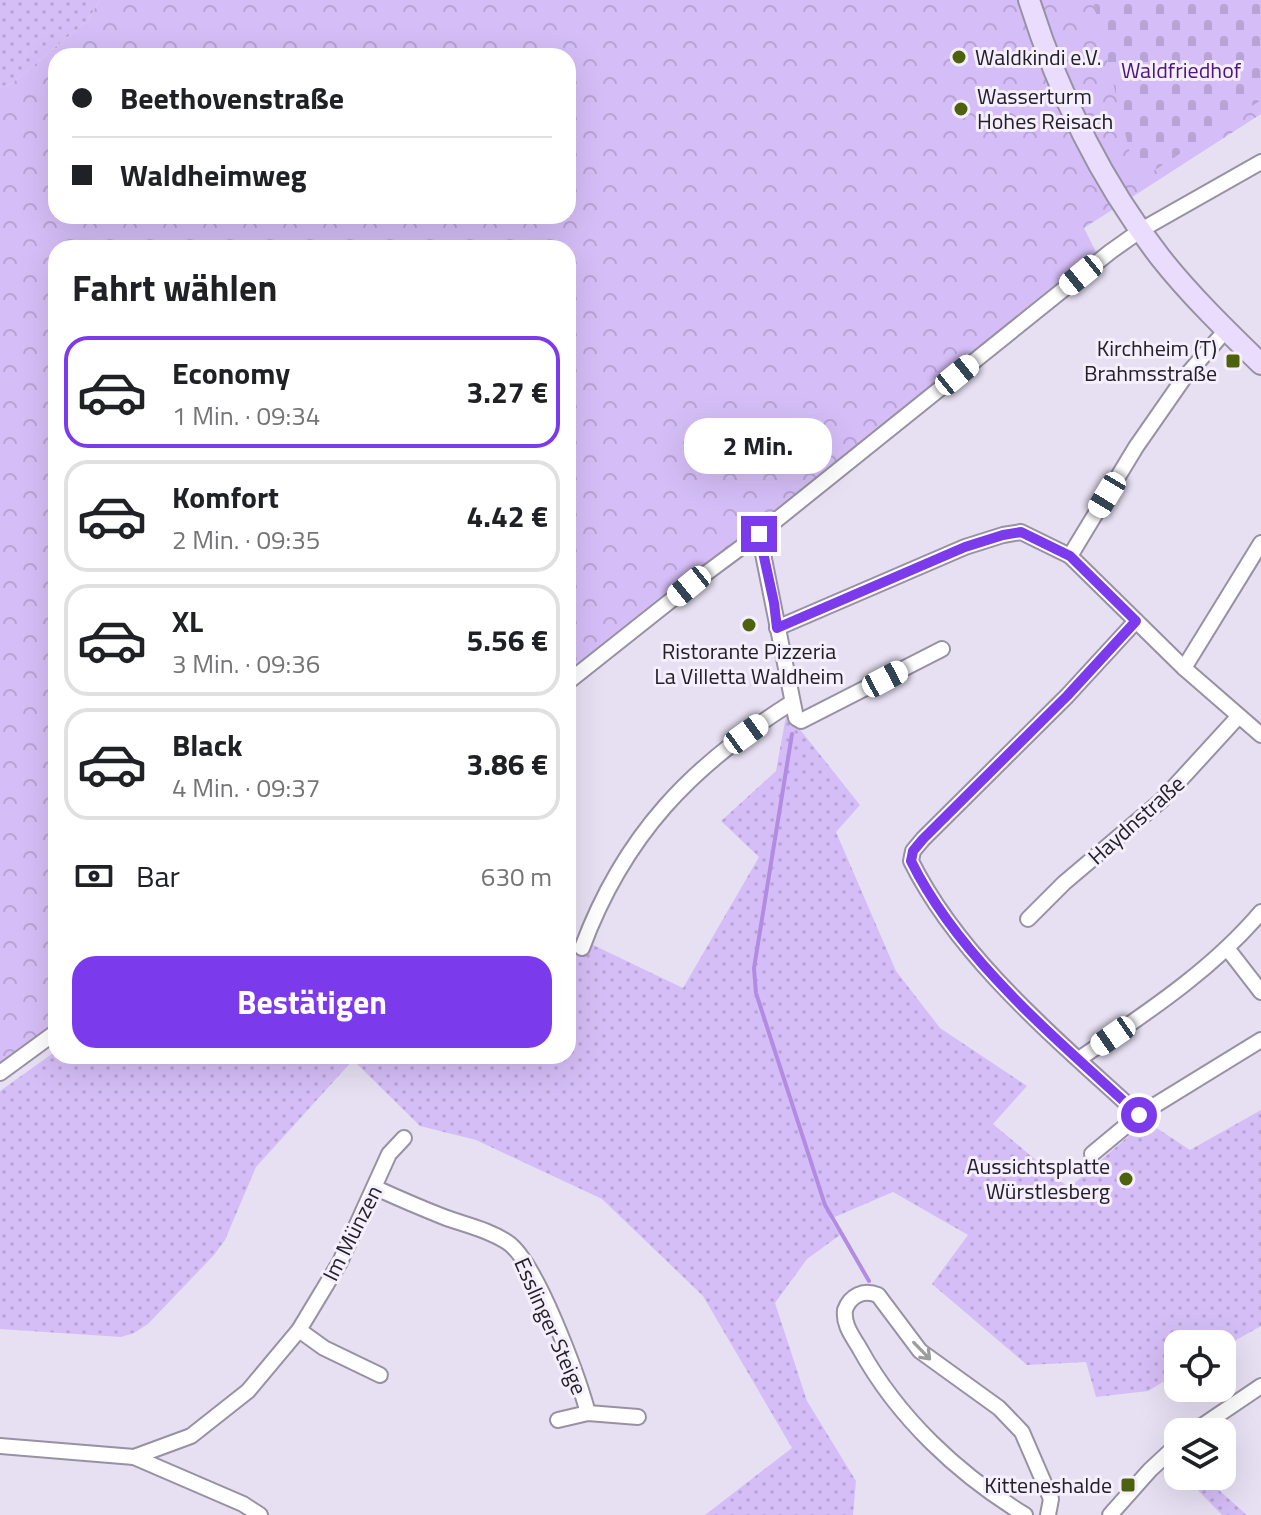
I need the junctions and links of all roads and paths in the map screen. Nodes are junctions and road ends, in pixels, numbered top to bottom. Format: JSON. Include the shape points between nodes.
{"nodes":[{"id":1,"x":1029,"y":0,"type":"edge"},
{"id":2,"x":1261,"y":162,"type":"edge"},
{"id":3,"x":1141,"y":230,"type":"junction"},
{"id":4,"x":1226,"y":330,"type":"junction"},
{"id":5,"x":1261,"y":364,"type":"edge"},
{"id":6,"x":759,"y":534,"type":"junction"},
{"id":7,"x":1261,"y":543,"type":"edge"},
{"id":8,"x":1070,"y":556,"type":"junction"},
{"id":9,"x":1136,"y":621,"type":"junction"},
{"id":10,"x":777,"y":628,"type":"junction"},
{"id":11,"x":942,"y":649,"type":"dead end"},
{"id":12,"x":1184,"y":668,"type":"junction"},
{"id":13,"x":576,"y":676,"type":"edge"},
{"id":14,"x":791,"y":703,"type":"junction"},
{"id":15,"x":1238,"y":717,"type":"junction"},
{"id":16,"x":1261,"y":735,"type":"edge"},
{"id":17,"x":1261,"y":912,"type":"edge"},
{"id":18,"x":1028,"y":919,"type":"dead end"},
{"id":19,"x":582,"y":948,"type":"dead end"},
{"id":20,"x":1227,"y":948,"type":"junction"},
{"id":21,"x":1261,"y":992,"type":"edge"},
{"id":22,"x":48,"y":1038,"type":"edge"},
{"id":23,"x":1261,"y":1040,"type":"edge"},
{"id":24,"x":1079,"y":1059,"type":"junction"},
{"id":25,"x":0,"y":1073,"type":"edge"},
{"id":26,"x":1139,"y":1115,"type":"junction"},
{"id":27,"x":404,"y":1138,"type":"dead end"},
{"id":28,"x":1092,"y":1154,"type":"dead end"},
{"id":29,"x":376,"y":1188,"type":"junction"},
{"id":30,"x":299,"y":1330,"type":"junction"},
{"id":31,"x":380,"y":1375,"type":"dead end"},
{"id":32,"x":1261,"y":1386,"type":"edge"},
{"id":33,"x":588,"y":1413,"type":"junction"},
{"id":34,"x":638,"y":1417,"type":"dead end"},
{"id":35,"x":1214,"y":1418,"type":"edge"},
{"id":36,"x":558,"y":1420,"type":"dead end"},
{"id":37,"x":0,"y":1446,"type":"edge"},
{"id":38,"x":134,"y":1457,"type":"junction"},
{"id":39,"x":1164,"y":1457,"type":"edge"},
{"id":40,"x":260,"y":1515,"type":"edge"},
{"id":41,"x":1025,"y":1515,"type":"edge"},
{"id":42,"x":1048,"y":1515,"type":"edge"},
{"id":43,"x":1110,"y":1515,"type":"edge"}],
"edges":[{"from":1,"to":3,"type":"main road","via":[[1059,87]]},
{"from":2,"to":3,"type":"street"},
{"from":3,"to":4,"type":"main road"},
{"from":3,"to":6,"type":"street"},
{"from":4,"to":5,"type":"main road"},
{"from":4,"to":8,"type":"street","via":[[1184,378],[1136,447]]},
{"from":6,"to":10,"type":"street"},
{"from":6,"to":13,"type":"street"},
{"from":7,"to":12,"type":"street"},
{"from":8,"to":9,"type":"street"},
{"from":8,"to":10,"type":"street","via":[[1021,532],[1003,535]]},
{"from":9,"to":12,"type":"street"},
{"from":9,"to":24,"type":"street","via":[[923,839],[911,861],[977,956]]},
{"from":10,"to":14,"type":"street"},
{"from":11,"to":14,"type":"street","via":[[801,721]]},
{"from":12,"to":15,"type":"street"},
{"from":14,"to":19,"type":"street","via":[[722,751],[663,805],[609,886]]},
{"from":15,"to":16,"type":"street"},
{"from":15,"to":18,"type":"street","name":"Haydnstraße","via":[[1162,800]]},
{"from":17,"to":20,"type":"street"},
{"from":20,"to":21,"type":"street"},
{"from":20,"to":24,"type":"street"},
{"from":22,"to":25,"type":"street"},
{"from":23,"to":26,"type":"street"},
{"from":24,"to":26,"type":"street"},
{"from":26,"to":28,"type":"street"},
{"from":27,"to":29,"type":"street","name":"Im Münzen","via":[[389,1154]]},
{"from":29,"to":30,"type":"street","name":"Im Münzen"},
{"from":29,"to":33,"type":"street","name":"Esslinger Steige","via":[[483,1229],[518,1250],[554,1321]]},
{"from":30,"to":31,"type":"street"},
{"from":30,"to":38,"type":"street","name":"Im Münzen","via":[[248,1391],[191,1436]]},
{"from":32,"to":35,"type":"street"},
{"from":33,"to":34,"type":"street","name":"Esslinger Steige"},
{"from":33,"to":36,"type":"street","name":"Esslinger Steige"},
{"from":37,"to":38,"type":"street"},
{"from":38,"to":40,"type":"street"},
{"from":39,"to":43,"type":"street"},
{"from":41,"to":42,"type":"street","one_way":true,"via":[[938,1449],[879,1384],[847,1327],[848,1302],[863,1292],[878,1295],[920,1351],[1014,1422],[1048,1490]]}]}
